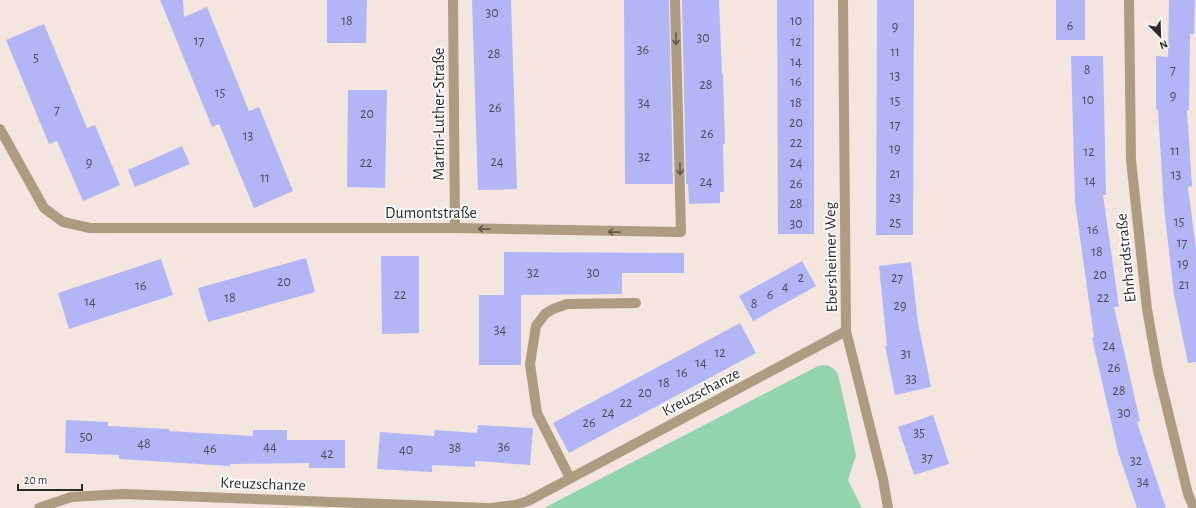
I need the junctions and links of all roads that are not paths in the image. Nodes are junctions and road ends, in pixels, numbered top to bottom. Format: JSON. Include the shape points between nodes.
{"nodes":[{"id":1,"x":453,"y":0,"type":"edge"},
{"id":2,"x":675,"y":0,"type":"edge"},
{"id":3,"x":843,"y":0,"type":"edge"},
{"id":4,"x":1129,"y":0,"type":"edge"},
{"id":5,"x":0,"y":129,"type":"edge"},
{"id":6,"x":455,"y":228,"type":"junction"},
{"id":7,"x":636,"y":303,"type":"dead end"},
{"id":8,"x":846,"y":332,"type":"junction"},
{"id":9,"x":570,"y":478,"type":"junction"},
{"id":10,"x":39,"y":508,"type":"edge"},
{"id":11,"x":488,"y":508,"type":"edge"},
{"id":12,"x":492,"y":508,"type":"edge"},
{"id":13,"x":888,"y":508,"type":"edge"},
{"id":14,"x":1194,"y":508,"type":"edge"}],
"edges":[{"from":1,"to":6,"type":"street","name":"Martin-Luther-Straße"},
{"from":2,"to":6,"type":"street","name":"Dumontstraße","one_way":true,"via":[[681,232]]},
{"from":3,"to":8,"type":"street","name":"Ebersheimer Weg"},
{"from":4,"to":14,"type":"street","name":"Ehrhardstraße","via":[[1131,160],[1146,301],[1158,371],[1188,494]]},
{"from":5,"to":6,"type":"street","name":"Dumontstraße","via":[[44,208],[63,222],[90,228]]},
{"from":7,"to":9,"type":"street","via":[[566,304],[545,314],[536,326],[530,364],[537,413]]},
{"from":8,"to":9,"type":"street","name":"Kreuzschanze"},
{"from":8,"to":13,"type":"street","name":"Ebersheimer Weg"},
{"from":9,"to":12,"type":"street","name":"Kreuzschanze","via":[[528,501]]},
{"from":10,"to":11,"type":"street","name":"Kreuzschanze","via":[[70,497],[124,494]]}]}
